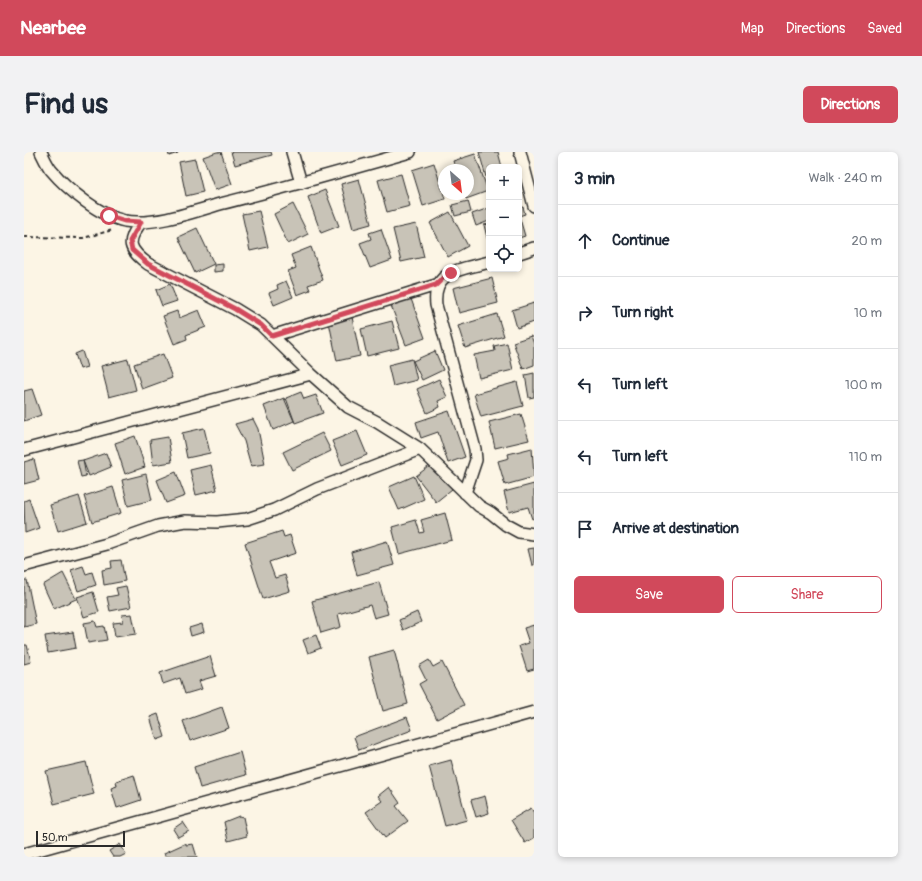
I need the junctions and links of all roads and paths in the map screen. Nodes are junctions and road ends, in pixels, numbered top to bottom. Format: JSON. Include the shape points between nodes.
{"nodes":[{"id":1,"x":41,"y":152,"type":"edge"},
{"id":2,"x":292,"y":152,"type":"edge"},
{"id":3,"x":410,"y":152,"type":"edge"},
{"id":4,"x":520,"y":152,"type":"edge"},
{"id":5,"x":301,"y":183,"type":"junction"},
{"id":6,"x":534,"y":206,"type":"edge"},
{"id":7,"x":141,"y":222,"type":"junction"},
{"id":8,"x":120,"y":228,"type":"dead end"},
{"id":9,"x":24,"y":237,"type":"edge"},
{"id":10,"x":534,"y":248,"type":"edge"},
{"id":11,"x":522,"y":252,"type":"edge"},
{"id":12,"x":486,"y":263,"type":"edge"},
{"id":13,"x":436,"y":285,"type":"junction"},
{"id":14,"x":272,"y":336,"type":"junction"},
{"id":15,"x":311,"y":374,"type":"junction"},
{"id":16,"x":420,"y":449,"type":"junction"},
{"id":17,"x":24,"y":450,"type":"edge"},
{"id":18,"x":465,"y":493,"type":"junction"},
{"id":19,"x":534,"y":534,"type":"edge"},
{"id":20,"x":24,"y":566,"type":"edge"},
{"id":21,"x":534,"y":712,"type":"edge"},
{"id":22,"x":24,"y":854,"type":"edge"}],
"edges":[{"from":1,"to":7,"type":"street","via":[[55,174],[94,208],[125,221]]},
{"from":2,"to":5,"type":"street"},
{"from":3,"to":5,"type":"street"},
{"from":4,"to":6,"type":"street"},
{"from":5,"to":7,"type":"street","via":[[184,214]]},
{"from":7,"to":14,"type":"street","via":[[130,241],[132,250],[139,258],[235,309],[261,325]]},
{"from":8,"to":9,"type":"path","via":[[83,238]]},
{"from":10,"to":11,"type":"street"},
{"from":12,"to":13,"type":"street","via":[[451,273]]},
{"from":13,"to":14,"type":"street"},
{"from":13,"to":18,"type":"street","via":[[436,305],[475,448],[476,460]]},
{"from":14,"to":15,"type":"street"},
{"from":15,"to":16,"type":"street","via":[[348,407]]},
{"from":15,"to":17,"type":"street"},
{"from":16,"to":18,"type":"street"},
{"from":16,"to":20,"type":"street","via":[[247,519],[185,521],[158,526],[107,544]]},
{"from":18,"to":19,"type":"street","via":[[506,525],[519,532]]},
{"from":21,"to":22,"type":"street"}]}
